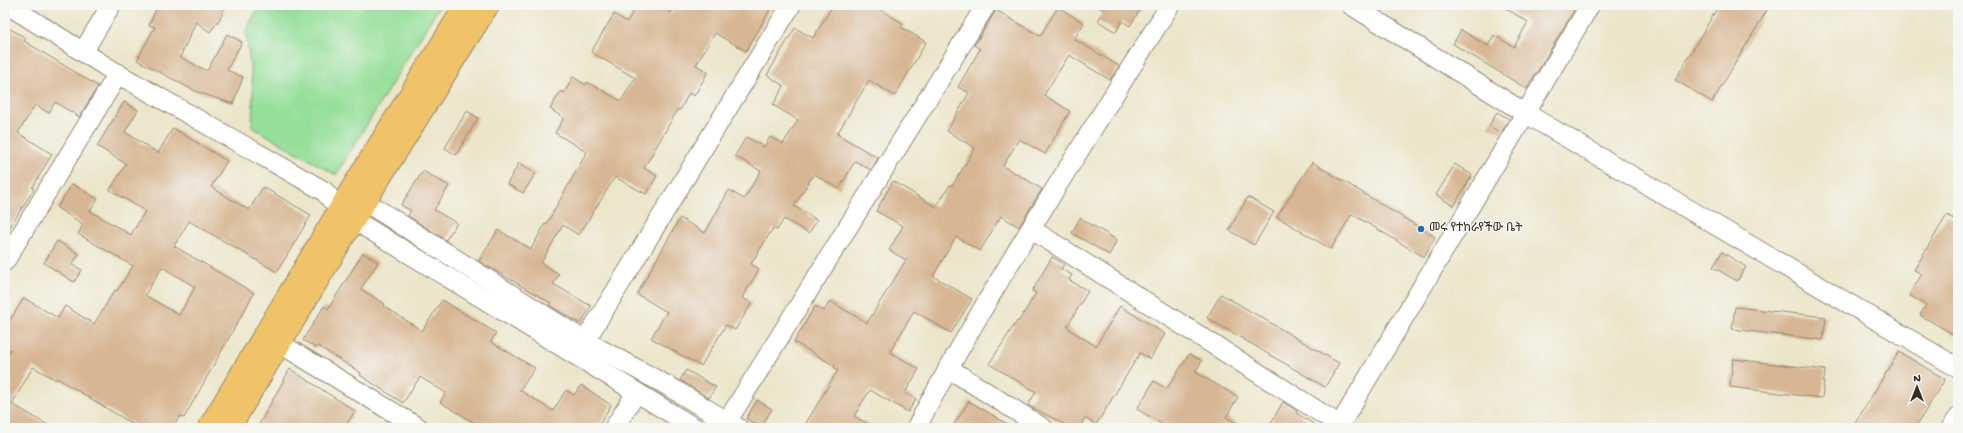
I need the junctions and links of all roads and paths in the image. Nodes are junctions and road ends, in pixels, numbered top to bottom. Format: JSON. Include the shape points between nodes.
{"nodes":[{"id":1,"x":8,"y":5,"type":"edge"},
{"id":2,"x":111,"y":5,"type":"edge"},
{"id":3,"x":466,"y":5,"type":"edge"},
{"id":4,"x":488,"y":5,"type":"edge"},
{"id":5,"x":791,"y":5,"type":"edge"},
{"id":6,"x":986,"y":5,"type":"edge"},
{"id":7,"x":1170,"y":5,"type":"edge"},
{"id":8,"x":1351,"y":5,"type":"edge"},
{"id":9,"x":1590,"y":5,"type":"edge"},
{"id":10,"x":83,"y":52,"type":"junction"},
{"id":11,"x":118,"y":74,"type":"junction"},
{"id":12,"x":1525,"y":113,"type":"junction"},
{"id":13,"x":353,"y":206,"type":"junction"},
{"id":14,"x":1030,"y":229,"type":"junction"},
{"id":15,"x":5,"y":261,"type":"edge"},
{"id":16,"x":585,"y":341,"type":"junction"},
{"id":17,"x":279,"y":343,"type":"junction"},
{"id":18,"x":948,"y":368,"type":"junction"},
{"id":19,"x":1958,"y":368,"type":"edge"},
{"id":20,"x":636,"y":393,"type":"junction"},
{"id":21,"x":1958,"y":418,"type":"edge"},
{"id":22,"x":730,"y":426,"type":"edge"},
{"id":23,"x":1339,"y":427,"type":"edge"},
{"id":24,"x":209,"y":428,"type":"edge"},
{"id":25,"x":230,"y":428,"type":"edge"},
{"id":26,"x":419,"y":428,"type":"edge"},
{"id":27,"x":614,"y":428,"type":"edge"},
{"id":28,"x":696,"y":428,"type":"edge"},
{"id":29,"x":916,"y":428,"type":"edge"},
{"id":30,"x":1043,"y":428,"type":"edge"},
{"id":31,"x":1951,"y":428,"type":"edge"}],
"edges":[{"from":1,"to":10,"type":"street"},
{"from":2,"to":10,"type":"street"},
{"from":3,"to":13,"type":"main road"},
{"from":4,"to":13,"type":"main road"},
{"from":5,"to":16,"type":"street"},
{"from":6,"to":22,"type":"street"},
{"from":7,"to":14,"type":"street"},
{"from":8,"to":12,"type":"street"},
{"from":9,"to":12,"type":"street"},
{"from":10,"to":11,"type":"street"},
{"from":11,"to":13,"type":"street"},
{"from":11,"to":15,"type":"street"},
{"from":12,"to":19,"type":"street"},
{"from":12,"to":23,"type":"street"},
{"from":13,"to":16,"type":"street"},
{"from":13,"to":17,"type":"main road"},
{"from":13,"to":20,"type":"street"},
{"from":13,"to":24,"type":"main road"},
{"from":14,"to":18,"type":"street"},
{"from":14,"to":23,"type":"street"},
{"from":16,"to":22,"type":"street","via":[[668,386]]},
{"from":17,"to":25,"type":"main road"},
{"from":17,"to":26,"type":"street"},
{"from":18,"to":29,"type":"street"},
{"from":18,"to":30,"type":"street"},
{"from":20,"to":27,"type":"street"},
{"from":20,"to":28,"type":"street"},
{"from":21,"to":31,"type":"street"}]}
